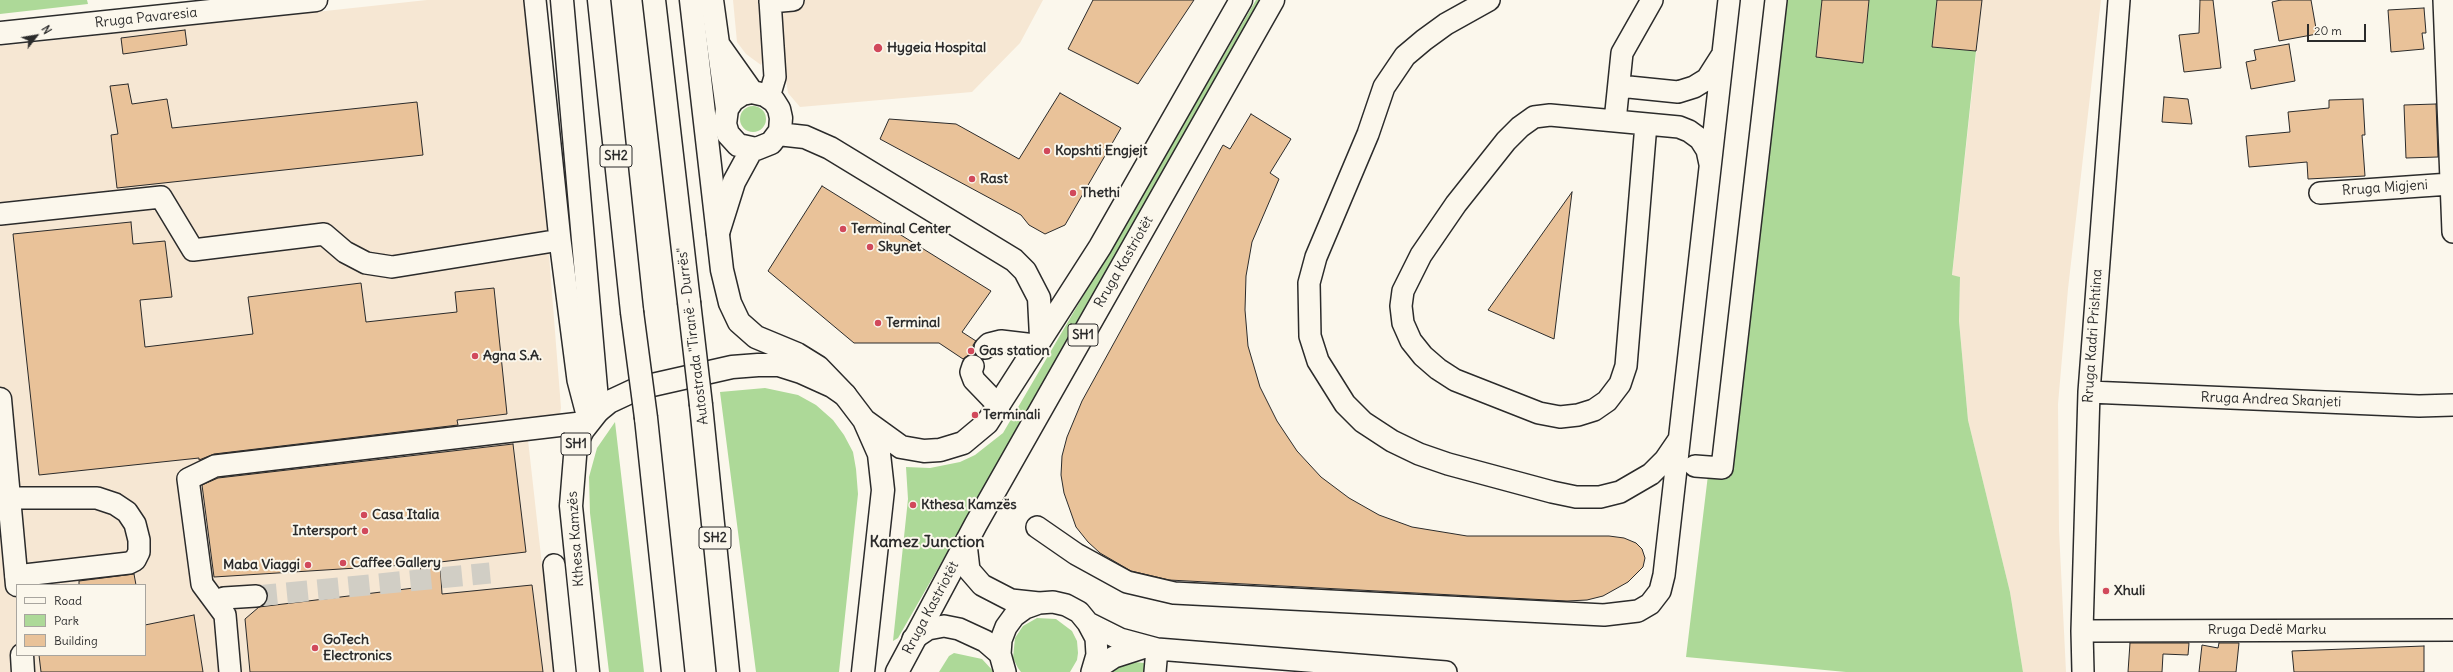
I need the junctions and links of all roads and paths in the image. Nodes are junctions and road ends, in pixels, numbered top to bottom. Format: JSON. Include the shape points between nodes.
{"nodes":[{"id":1,"x":316,"y":0,"type":"edge"},
{"id":2,"x":535,"y":0,"type":"edge"},
{"id":3,"x":562,"y":0,"type":"edge"},
{"id":4,"x":599,"y":0,"type":"edge"},
{"id":5,"x":654,"y":0,"type":"edge"},
{"id":6,"x":691,"y":0,"type":"edge"},
{"id":7,"x":712,"y":0,"type":"edge"},
{"id":8,"x":792,"y":0,"type":"edge"},
{"id":9,"x":1242,"y":0,"type":"edge"},
{"id":10,"x":1273,"y":0,"type":"edge"},
{"id":11,"x":1488,"y":0,"type":"edge"},
{"id":12,"x":1652,"y":0,"type":"edge"},
{"id":13,"x":1729,"y":0,"type":"edge"},
{"id":14,"x":1776,"y":0,"type":"edge"},
{"id":15,"x":2120,"y":0,"type":"edge"},
{"id":16,"x":2444,"y":0,"type":"edge"},
{"id":17,"x":770,"y":1,"type":"edge"},
{"id":18,"x":0,"y":33,"type":"edge"},
{"id":19,"x":716,"y":41,"type":"junction"},
{"id":20,"x":1723,"y":53,"type":"junction"},
{"id":21,"x":1619,"y":86,"type":"junction"},
{"id":22,"x":761,"y":94,"type":"junction"},
{"id":23,"x":727,"y":109,"type":"junction"},
{"id":24,"x":1615,"y":121,"type":"junction"},
{"id":25,"x":1646,"y":124,"type":"junction"},
{"id":26,"x":778,"y":134,"type":"junction"},
{"id":27,"x":752,"y":149,"type":"junction"},
{"id":28,"x":1711,"y":168,"type":"junction"},
{"id":29,"x":2450,"y":184,"type":"junction"},
{"id":30,"x":2320,"y":193,"type":"dead end"},
{"id":31,"x":0,"y":214,"type":"edge"},
{"id":32,"x":2453,"y":232,"type":"edge"},
{"id":33,"x":718,"y":233,"type":"junction"},
{"id":34,"x":560,"y":240,"type":"junction"},
{"id":35,"x":1038,"y":341,"type":"junction"},
{"id":36,"x":985,"y":348,"type":"dead end"},
{"id":37,"x":973,"y":366,"type":"dead end"},
{"id":38,"x":2088,"y":392,"type":"junction"},
{"id":39,"x":845,"y":395,"type":"junction"},
{"id":40,"x":0,"y":399,"type":"edge"},
{"id":41,"x":2453,"y":405,"type":"edge"},
{"id":42,"x":999,"y":406,"type":"junction"},
{"id":43,"x":594,"y":416,"type":"junction"},
{"id":44,"x":864,"y":420,"type":"junction"},
{"id":45,"x":1680,"y":436,"type":"junction"},
{"id":46,"x":1695,"y":466,"type":"dead end"},
{"id":47,"x":9,"y":498,"type":"junction"},
{"id":48,"x":1037,"y":527,"type":"dead end"},
{"id":49,"x":966,"y":544,"type":"junction"},
{"id":50,"x":554,"y":565,"type":"dead end"},
{"id":51,"x":17,"y":580,"type":"edge"},
{"id":52,"x":256,"y":596,"type":"tunnel mouth"},
{"id":53,"x":1038,"y":603,"type":"junction"},
{"id":54,"x":225,"y":607,"type":"junction"},
{"id":55,"x":1088,"y":623,"type":"junction"},
{"id":56,"x":2453,"y":630,"type":"edge"},
{"id":57,"x":2082,"y":631,"type":"junction"},
{"id":58,"x":913,"y":639,"type":"junction"},
{"id":59,"x":1151,"y":648,"type":"junction"},
{"id":60,"x":22,"y":656,"type":"edge"},
{"id":61,"x":1002,"y":663,"type":"edge"},
{"id":62,"x":1242,"y":664,"type":"edge"},
{"id":63,"x":23,"y":672,"type":"edge"},
{"id":64,"x":230,"y":672,"type":"edge"},
{"id":65,"x":565,"y":672,"type":"edge"},
{"id":66,"x":588,"y":672,"type":"edge"},
{"id":67,"x":673,"y":672,"type":"edge"},
{"id":68,"x":728,"y":672,"type":"edge"},
{"id":69,"x":863,"y":672,"type":"edge"},
{"id":70,"x":897,"y":672,"type":"edge"},
{"id":71,"x":1092,"y":672,"type":"edge"},
{"id":72,"x":1155,"y":672,"type":"edge"},
{"id":73,"x":1446,"y":672,"type":"edge"},
{"id":74,"x":2083,"y":672,"type":"edge"}],
"edges":[{"from":1,"to":18,"type":"main road","name":"Rruga Pavaresia"},
{"from":2,"to":34,"type":"street"},
{"from":3,"to":43,"type":"main road"},
{"from":4,"to":67,"type":"main road","number":"SH2","bridge":true},
{"from":5,"to":68,"type":"main road","name":"Autostrada \"Tiranë - Durrës\"","number":"SH2","bridge":true,"via":[[701,405]]},
{"from":6,"to":33,"type":"main road"},
{"from":7,"to":19,"type":"main road"},
{"from":8,"to":17,"type":"street"},
{"from":9,"to":35,"type":"main road","name":"Rruga Kastriotët","number":"SH1","via":[[1100,247]]},
{"from":10,"to":49,"type":"main road","name":"Rruga Kastriotët","number":"SH1"},
{"from":11,"to":45,"type":"street","via":[[1424,40],[1405,56],[1384,87],[1368,134],[1316,257],[1309,283],[1310,336],[1318,361],[1345,404],[1363,422],[1392,441],[1448,464],[1570,496],[1600,497],[1620,492],[1636,484],[1666,460]]},
{"from":12,"to":21,"type":"street","via":[[1622,52]]},
{"from":13,"to":20,"type":"street"},
{"from":14,"to":46,"type":"street","via":[[1722,468]]},
{"from":15,"to":38,"type":"street","name":"Rruga Kadri Prishtina"},
{"from":16,"to":29,"type":"street"},
{"from":17,"to":22,"type":"street","via":[[775,78]]},
{"from":19,"to":22,"type":"main road"},
{"from":19,"to":23,"type":"main road"},
{"from":20,"to":21,"type":"street","via":[[1706,79],[1694,88],[1678,92]]},
{"from":20,"to":28,"type":"street"},
{"from":21,"to":24,"type":"street"},
{"from":22,"to":23,"type":"main road","via":[[739,96]]},
{"from":22,"to":26,"type":"main road","via":[[780,112],[781,125]]},
{"from":23,"to":27,"type":"main road","via":[[725,124],[730,137],[738,145]]},
{"from":24,"to":25,"type":"street"},
{"from":24,"to":25,"type":"street","via":[[1550,115],[1534,117],[1506,141],[1456,204],[1421,255],[1403,291],[1403,323],[1411,341],[1438,369],[1455,380],[1532,410],[1560,417],[1594,410],[1607,401],[1620,384],[1626,366]]},
{"from":25,"to":28,"type":"street","via":[[1679,127],[1689,131],[1700,139],[1707,150]]},
{"from":26,"to":27,"type":"main road","via":[[767,145]]},
{"from":26,"to":35,"type":"main road","via":[[805,137],[830,148],[1014,260],[1025,271],[1039,298]]},
{"from":27,"to":33,"type":"main road","via":[[734,182]]},
{"from":28,"to":45,"type":"street"},
{"from":29,"to":30,"type":"street","name":"Rruga Migjeni"},
{"from":29,"to":32,"type":"street"},
{"from":31,"to":34,"type":"street","via":[[161,197],[193,250],[324,234],[345,252],[366,263],[392,267]]},
{"from":33,"to":39,"type":"main road","via":[[725,283],[739,322],[756,337],[797,354],[818,367]]},
{"from":34,"to":43,"type":"street","via":[[578,380]]},
{"from":35,"to":36,"type":"street","via":[[1001,341],[989,344]]},
{"from":35,"to":42,"type":"main road","name":"Rruga Kastriotët","number":"SH1"},
{"from":37,"to":42,"type":"street","via":[[971,372],[974,380]]},
{"from":38,"to":41,"type":"street","name":"Rruga Andrea Skanjeti","via":[[2419,406]]},
{"from":38,"to":57,"type":"street","name":"Rruga Kadri Prishtina"},
{"from":39,"to":43,"type":"main road","name":"Kthesa Kamzës","number":"SH1","via":[[820,379],[779,365],[732,367],[639,388],[619,397]]},
{"from":39,"to":44,"type":"main road","name":"Kthesa Kamzës","number":"SH1"},
{"from":40,"to":47,"type":"main road"},
{"from":42,"to":44,"type":"main road","name":"Rruga Kastriotët","number":"SH1","via":[[987,423],[963,443],[940,450],[901,447]]},
{"from":43,"to":54,"type":"street","via":[[215,466],[188,479],[202,584]]},
{"from":43,"to":66,"type":"main road","name":"Kthesa Kamzës","number":"SH1","via":[[576,444],[571,506]]},
{"from":44,"to":69,"type":"main road","name":"Kthesa Kamzës","number":"SH1","via":[[879,454],[883,490]]},
{"from":45,"to":48,"type":"street","via":[[1660,591],[1650,604],[1638,611],[1622,615],[1174,593],[1127,582],[1076,554]]},
{"from":47,"to":51,"type":"main road"},
{"from":47,"to":51,"type":"street","via":[[103,500],[127,512],[135,524],[139,540],[139,552],[135,560],[128,563]]},
{"from":49,"to":53,"type":"street","via":[[969,570],[982,585],[1011,600]]},
{"from":49,"to":58,"type":"main road","name":"Rruga Kastriotët","number":"SH1"},
{"from":50,"to":65,"type":"street"},
{"from":52,"to":54,"type":"street"},
{"from":53,"to":55,"type":"street","via":[[1053,602],[1066,605],[1078,612]]},
{"from":53,"to":61,"type":"street","via":[[1014,616],[1006,627],[1001,640]]},
{"from":54,"to":64,"type":"street"},
{"from":55,"to":59,"type":"street","via":[[1120,640]]},
{"from":55,"to":71,"type":"street","via":[[1096,638],[1097,655]]},
{"from":56,"to":57,"type":"street","name":"Rruga Dedë Marku"},
{"from":57,"to":74,"type":"street","name":"Rruga Kadri Prishtina"},
{"from":58,"to":61,"type":"street","via":[[928,629],[944,626],[959,629],[985,641]]},
{"from":58,"to":70,"type":"main road","name":"Rruga Kastriotët","number":"SH1"},
{"from":59,"to":62,"type":"street"},
{"from":59,"to":71,"type":"street","via":[[1114,657]]},
{"from":59,"to":72,"type":"street"},
{"from":60,"to":63,"type":"main road"},
{"from":62,"to":73,"type":"street"}]}
